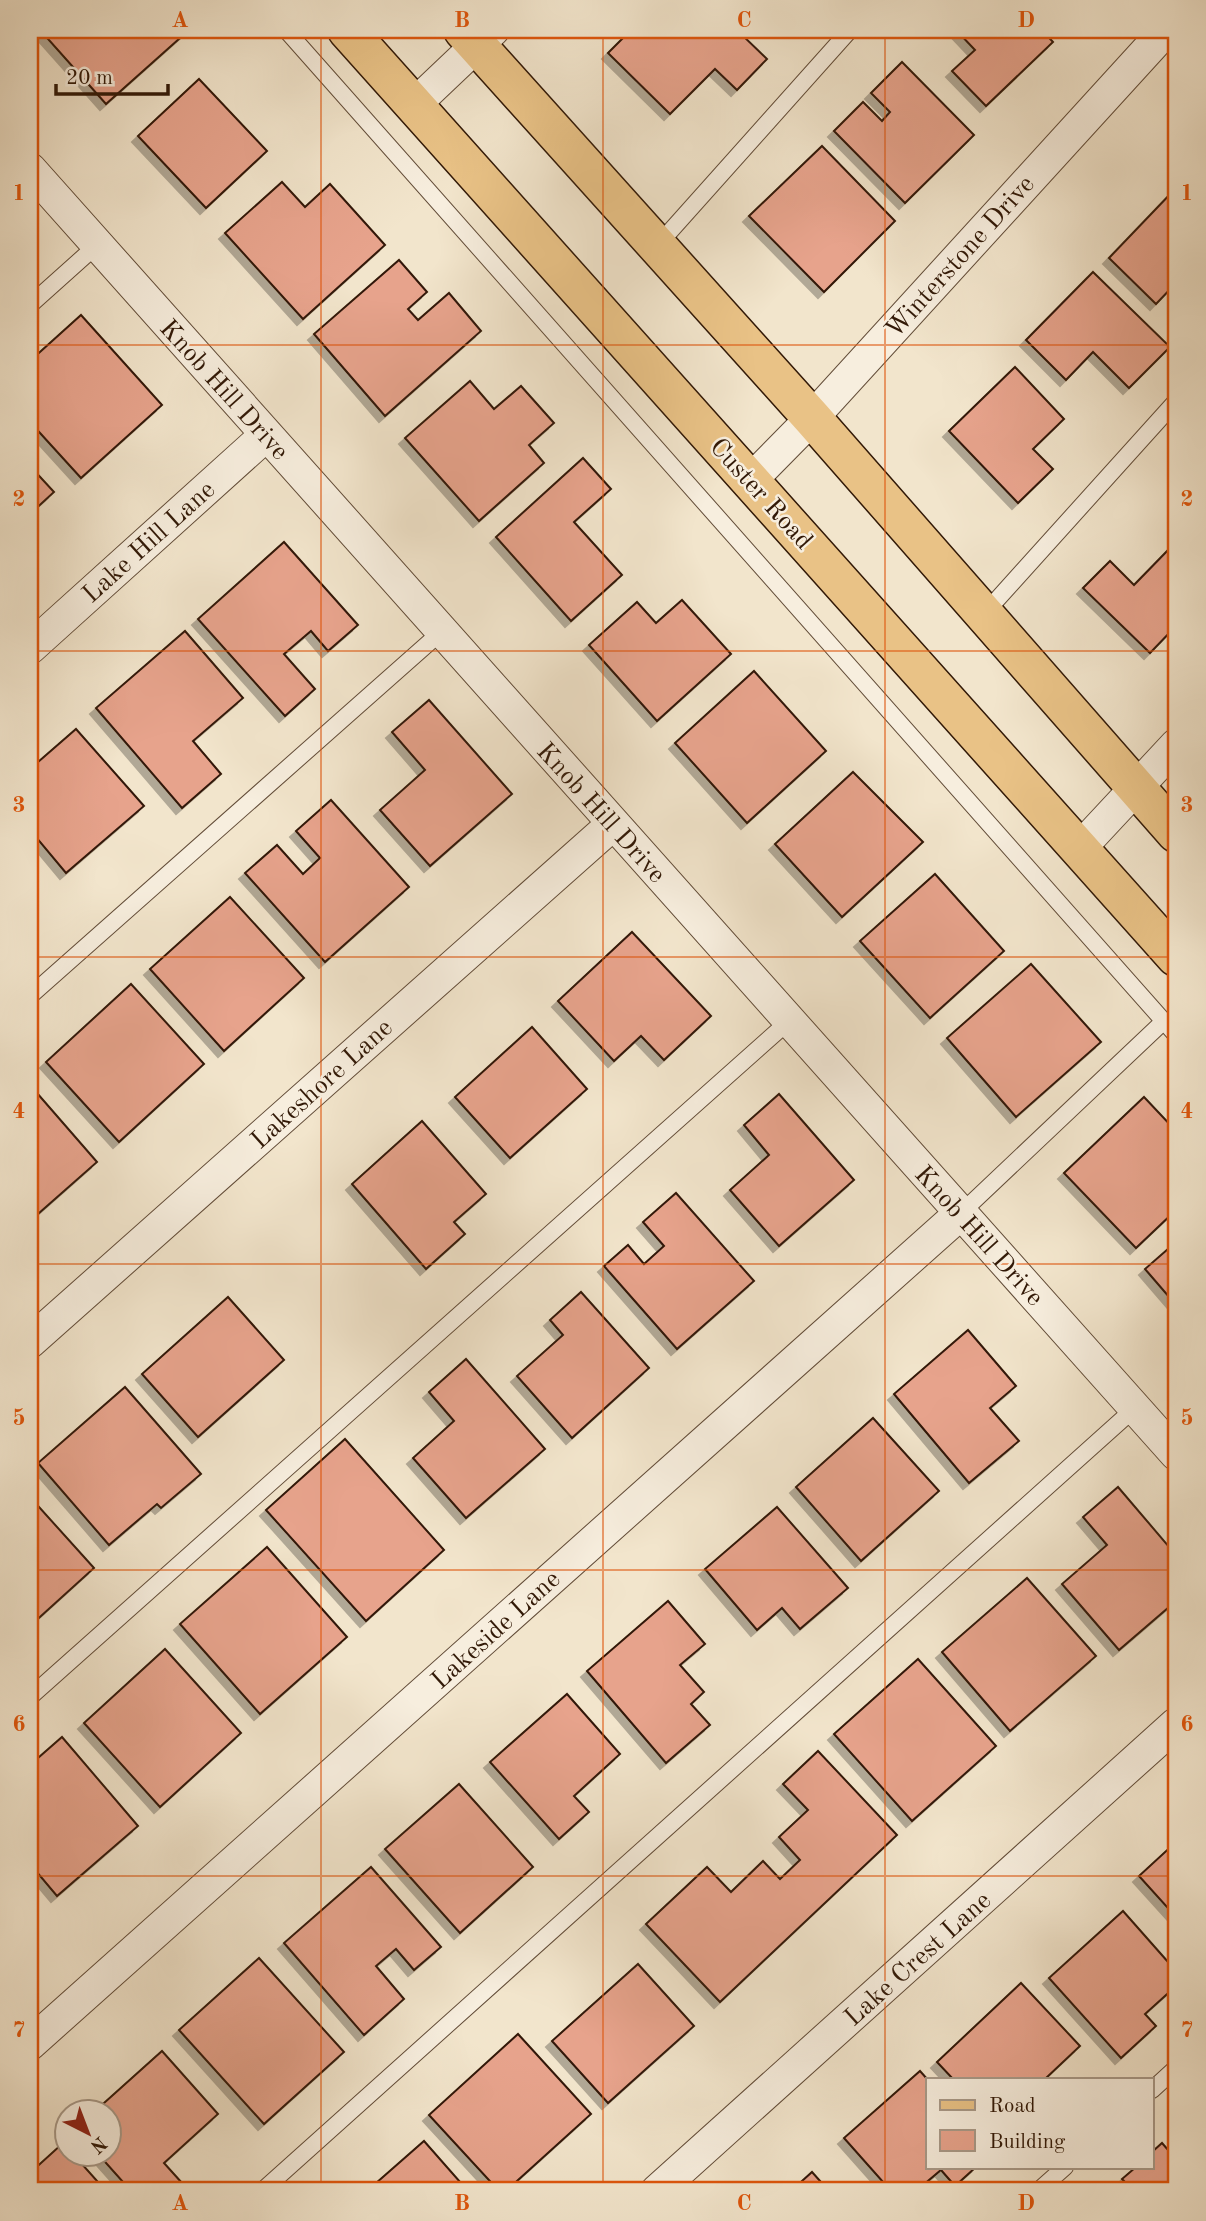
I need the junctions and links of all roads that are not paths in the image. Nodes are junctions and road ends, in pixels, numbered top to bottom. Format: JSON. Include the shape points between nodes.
{"nodes":[{"id":1,"x":286,"y":30,"type":"edge"},
{"id":2,"x":347,"y":30,"type":"edge"},
{"id":3,"x":850,"y":30,"type":"edge"},
{"id":4,"x":1166,"y":30,"type":"edge"},
{"id":5,"x":478,"y":35,"type":"edge"},
{"id":6,"x":415,"y":104,"type":"junction"},
{"id":7,"x":30,"y":169,"type":"edge"},
{"id":8,"x":97,"y":245,"type":"junction"},
{"id":9,"x":657,"y":246,"type":"junction"},
{"id":10,"x":30,"y":305,"type":"edge"},
{"id":11,"x":1176,"y":401,"type":"edge"},
{"id":12,"x":812,"y":418,"type":"junction"},
{"id":13,"x":266,"y":435,"type":"junction"},
{"id":14,"x":750,"y":481,"type":"junction"},
{"id":15,"x":984,"y":614,"type":"junction"},
{"id":16,"x":441,"y":632,"type":"junction"},
{"id":17,"x":30,"y":648,"type":"edge"},
{"id":18,"x":1176,"y":745,"type":"edge"},
{"id":19,"x":1136,"y":788,"type":"junction"},
{"id":20,"x":613,"y":824,"type":"junction"},
{"id":21,"x":1176,"y":833,"type":"edge"},
{"id":22,"x":1080,"y":849,"type":"junction"},
{"id":23,"x":1176,"y":957,"type":"edge"},
{"id":24,"x":30,"y":996,"type":"edge"},
{"id":25,"x":789,"y":1021,"type":"junction"},
{"id":26,"x":1164,"y":1021,"type":"junction"},
{"id":27,"x":1176,"y":1035,"type":"edge"},
{"id":28,"x":961,"y":1213,"type":"junction"},
{"id":29,"x":30,"y":1342,"type":"edge"},
{"id":30,"x":1135,"y":1408,"type":"junction"},
{"id":31,"x":1176,"y":1454,"type":"edge"},
{"id":32,"x":30,"y":1697,"type":"edge"},
{"id":33,"x":1176,"y":1724,"type":"edge"},
{"id":34,"x":30,"y":2045,"type":"edge"},
{"id":35,"x":1176,"y":2068,"type":"edge"},
{"id":36,"x":1154,"y":2088,"type":"edge"},
{"id":37,"x":1064,"y":2168,"type":"edge"},
{"id":38,"x":262,"y":2191,"type":"edge"},
{"id":39,"x":657,"y":2191,"type":"edge"},
{"id":40,"x":1038,"y":2191,"type":"edge"}],
"edges":[{"from":1,"to":26,"type":"lane"},
{"from":2,"to":6,"type":"main road","name":"Custer Road"},
{"from":3,"to":9,"type":"lane"},
{"from":4,"to":12,"type":"street","name":"Winterstone Drive"},
{"from":5,"to":6,"type":"street"},
{"from":5,"to":9,"type":"main road"},
{"from":6,"to":14,"type":"main road","name":"Custer Road"},
{"from":7,"to":8,"type":"street","name":"Knob Hill Drive"},
{"from":8,"to":10,"type":"lane"},
{"from":8,"to":13,"type":"street","name":"Knob Hill Drive"},
{"from":9,"to":12,"type":"main road"},
{"from":11,"to":15,"type":"lane"},
{"from":12,"to":14,"type":"street","name":"Winterstone Drive"},
{"from":12,"to":15,"type":"main road"},
{"from":13,"to":16,"type":"street","name":"Knob Hill Drive"},
{"from":13,"to":17,"type":"street","name":"Lake Hill Lane"},
{"from":14,"to":22,"type":"main road","name":"Custer Road"},
{"from":15,"to":19,"type":"main road"},
{"from":16,"to":20,"type":"street","name":"Knob Hill Drive"},
{"from":16,"to":24,"type":"lane"},
{"from":18,"to":19,"type":"street"},
{"from":19,"to":21,"type":"main road"},
{"from":19,"to":22,"type":"street"},
{"from":20,"to":25,"type":"street","name":"Knob Hill Drive"},
{"from":20,"to":29,"type":"street","name":"Lakeshore Lane"},
{"from":22,"to":23,"type":"main road","name":"Custer Road"},
{"from":25,"to":28,"type":"street","name":"Knob Hill Drive"},
{"from":25,"to":32,"type":"lane"},
{"from":26,"to":27,"type":"lane"},
{"from":26,"to":28,"type":"lane"},
{"from":28,"to":30,"type":"street","name":"Knob Hill Drive"},
{"from":28,"to":34,"type":"street","name":"Lakeside Lane"},
{"from":30,"to":31,"type":"street","name":"Knob Hill Drive"},
{"from":30,"to":38,"type":"lane"},
{"from":33,"to":39,"type":"street","name":"Lake Crest Lane"},
{"from":35,"to":36,"type":"lane"},
{"from":37,"to":40,"type":"lane"}]}
